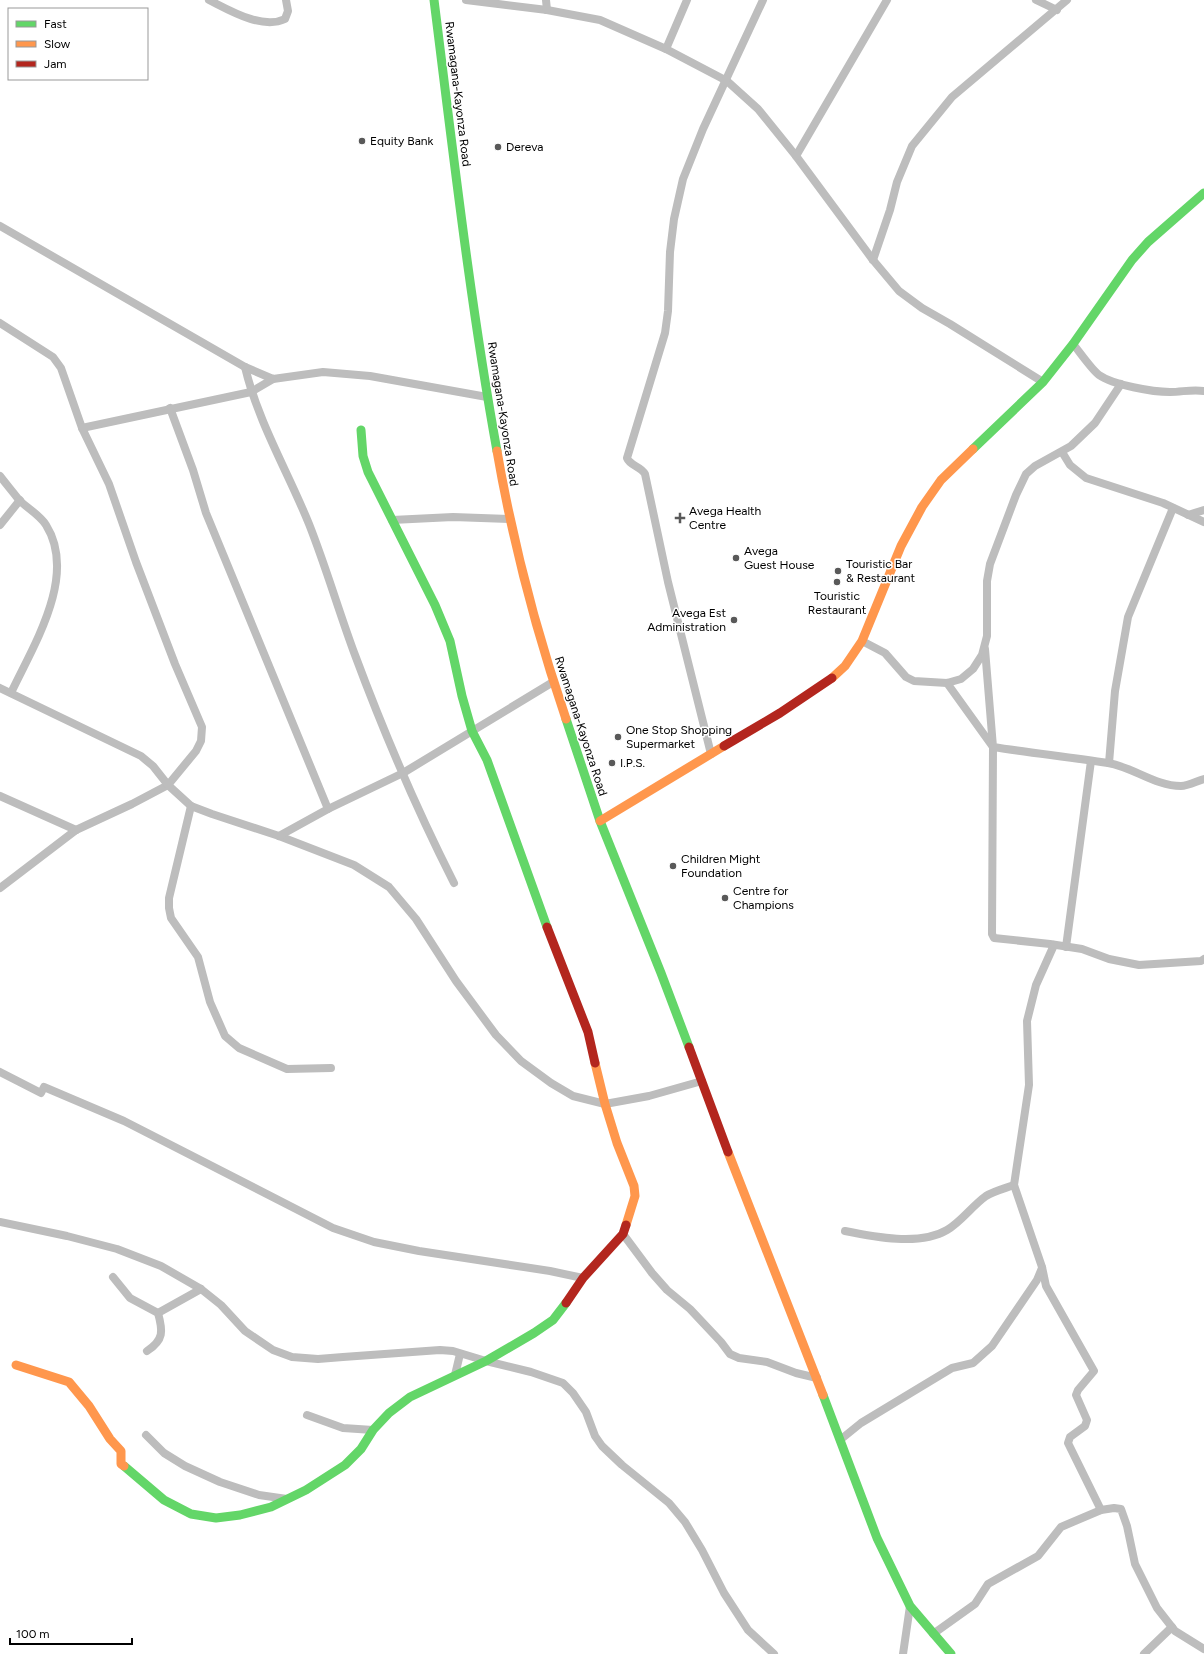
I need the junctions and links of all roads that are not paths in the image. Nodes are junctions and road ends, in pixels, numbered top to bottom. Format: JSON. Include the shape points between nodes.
{"nodes":[{"id":1,"x":209,"y":0,"type":"edge"},
{"id":2,"x":286,"y":0,"type":"edge"},
{"id":3,"x":434,"y":0,"type":"edge"},
{"id":4,"x":466,"y":0,"type":"edge"},
{"id":5,"x":546,"y":0,"type":"edge"},
{"id":6,"x":687,"y":0,"type":"edge"},
{"id":7,"x":763,"y":0,"type":"edge"},
{"id":8,"x":887,"y":0,"type":"edge"},
{"id":9,"x":1036,"y":0,"type":"edge"},
{"id":10,"x":1067,"y":0,"type":"edge"},
{"id":11,"x":547,"y":10,"type":"junction"},
{"id":12,"x":1057,"y":10,"type":"junction"},
{"id":13,"x":666,"y":49,"type":"junction"},
{"id":14,"x":727,"y":81,"type":"junction"},
{"id":15,"x":796,"y":156,"type":"junction"},
{"id":16,"x":1204,"y":193,"type":"edge"},
{"id":17,"x":0,"y":226,"type":"edge"},
{"id":18,"x":873,"y":260,"type":"junction"},
{"id":19,"x":0,"y":323,"type":"edge"},
{"id":20,"x":1073,"y":344,"type":"junction"},
{"id":21,"x":245,"y":367,"type":"junction"},
{"id":22,"x":273,"y":379,"type":"junction"},
{"id":23,"x":1043,"y":382,"type":"junction"},
{"id":24,"x":1121,"y":384,"type":"junction"},
{"id":25,"x":1204,"y":391,"type":"edge"},
{"id":26,"x":251,"y":392,"type":"junction"},
{"id":27,"x":487,"y":397,"type":"junction"},
{"id":28,"x":170,"y":408,"type":"junction"},
{"id":29,"x":82,"y":428,"type":"junction"},
{"id":30,"x":361,"y":430,"type":"dead end"},
{"id":31,"x":1062,"y":452,"type":"junction"},
{"id":32,"x":0,"y":476,"type":"edge"},
{"id":33,"x":20,"y":500,"type":"junction"},
{"id":34,"x":1173,"y":508,"type":"junction"},
{"id":35,"x":1204,"y":510,"type":"edge"},
{"id":36,"x":1188,"y":515,"type":"junction"},
{"id":37,"x":509,"y":519,"type":"junction"},
{"id":38,"x":392,"y":520,"type":"junction"},
{"id":39,"x":1204,"y":522,"type":"edge"},
{"id":40,"x":0,"y":525,"type":"edge"},
{"id":41,"x":862,"y":641,"type":"junction"},
{"id":42,"x":984,"y":645,"type":"junction"},
{"id":43,"x":553,"y":682,"type":"junction"},
{"id":44,"x":947,"y":683,"type":"junction"},
{"id":45,"x":0,"y":688,"type":"edge"},
{"id":46,"x":11,"y":693,"type":"junction"},
{"id":47,"x":472,"y":731,"type":"junction"},
{"id":48,"x":993,"y":747,"type":"junction"},
{"id":49,"x":711,"y":754,"type":"junction"},
{"id":50,"x":1091,"y":761,"type":"junction"},
{"id":51,"x":1109,"y":763,"type":"junction"},
{"id":52,"x":403,"y":773,"type":"junction"},
{"id":53,"x":1204,"y":779,"type":"edge"},
{"id":54,"x":168,"y":785,"type":"junction"},
{"id":55,"x":0,"y":796,"type":"edge"},
{"id":56,"x":191,"y":806,"type":"junction"},
{"id":57,"x":328,"y":809,"type":"junction"},
{"id":58,"x":600,"y":821,"type":"junction"},
{"id":59,"x":76,"y":830,"type":"junction"},
{"id":60,"x":279,"y":836,"type":"junction"},
{"id":61,"x":454,"y":883,"type":"dead end"},
{"id":62,"x":0,"y":888,"type":"edge"},
{"id":63,"x":1054,"y":945,"type":"junction"},
{"id":64,"x":1066,"y":947,"type":"junction"},
{"id":65,"x":1204,"y":959,"type":"edge"},
{"id":66,"x":331,"y":1068,"type":"dead end"},
{"id":67,"x":0,"y":1072,"type":"edge"},
{"id":68,"x":702,"y":1081,"type":"junction"},
{"id":69,"x":605,"y":1104,"type":"junction"},
{"id":70,"x":1014,"y":1185,"type":"junction"},
{"id":71,"x":0,"y":1222,"type":"edge"},
{"id":72,"x":845,"y":1232,"type":"dead end"},
{"id":73,"x":623,"y":1234,"type":"junction"},
{"id":74,"x":1042,"y":1267,"type":"junction"},
{"id":75,"x":113,"y":1277,"type":"dead end"},
{"id":76,"x":583,"y":1278,"type":"junction"},
{"id":77,"x":201,"y":1289,"type":"junction"},
{"id":78,"x":158,"y":1313,"type":"junction"},
{"id":79,"x":147,"y":1351,"type":"dead end"},
{"id":80,"x":460,"y":1354,"type":"junction"},
{"id":81,"x":486,"y":1361,"type":"junction"},
{"id":82,"x":16,"y":1366,"type":"dead end"},
{"id":83,"x":454,"y":1375,"type":"junction"},
{"id":84,"x":817,"y":1378,"type":"junction"},
{"id":85,"x":307,"y":1415,"type":"dead end"},
{"id":86,"x":374,"y":1430,"type":"junction"},
{"id":87,"x":146,"y":1435,"type":"dead end"},
{"id":88,"x":840,"y":1440,"type":"junction"},
{"id":89,"x":287,"y":1499,"type":"junction"},
{"id":90,"x":1100,"y":1510,"type":"junction"},
{"id":91,"x":910,"y":1606,"type":"junction"},
{"id":92,"x":1172,"y":1627,"type":"junction"},
{"id":93,"x":933,"y":1634,"type":"junction"},
{"id":94,"x":1204,"y":1649,"type":"edge"},
{"id":95,"x":774,"y":1654,"type":"edge"},
{"id":96,"x":903,"y":1654,"type":"edge"},
{"id":97,"x":951,"y":1654,"type":"edge"},
{"id":98,"x":1144,"y":1654,"type":"edge"}],
"edges":[{"from":1,"to":2,"type":"street","via":[[238,15],[264,22],[279,22],[285,19],[288,11]]},
{"from":3,"to":27,"type":"main road","name":"Rwamagana-Kayonza Road"},
{"from":4,"to":11,"type":"street"},
{"from":5,"to":11,"type":"street"},
{"from":6,"to":13,"type":"street"},
{"from":7,"to":14,"type":"street"},
{"from":8,"to":15,"type":"street"},
{"from":9,"to":12,"type":"street"},
{"from":10,"to":12,"type":"street"},
{"from":11,"to":13,"type":"street","via":[[600,20]]},
{"from":12,"to":18,"type":"street","via":[[952,98],[912,146],[897,182]]},
{"from":13,"to":14,"type":"street"},
{"from":14,"to":15,"type":"street","via":[[758,109]]},
{"from":14,"to":49,"type":"street","via":[[703,129],[683,179],[670,252],[665,333],[627,458],[645,474],[668,582]]},
{"from":15,"to":18,"type":"street"},
{"from":16,"to":20,"type":"main road","via":[[1148,242],[1132,260]]},
{"from":17,"to":21,"type":"street"},
{"from":18,"to":23,"type":"street","via":[[899,291],[922,308]]},
{"from":19,"to":29,"type":"street","via":[[53,357],[61,368]]},
{"from":20,"to":23,"type":"main road"},
{"from":20,"to":24,"type":"street","via":[[1098,375]]},
{"from":21,"to":22,"type":"street"},
{"from":21,"to":26,"type":"street"},
{"from":22,"to":26,"type":"street"},
{"from":22,"to":27,"type":"street","via":[[323,372]]},
{"from":23,"to":41,"type":"main road","via":[[941,480],[922,507],[901,546]]},
{"from":24,"to":25,"type":"street","via":[[1158,392]]},
{"from":24,"to":31,"type":"street","via":[[1095,423]]},
{"from":26,"to":28,"type":"street"},
{"from":26,"to":52,"type":"street","via":[[309,524],[356,657]]},
{"from":27,"to":37,"type":"main road","name":"Rwamagana-Kayonza Road"},
{"from":28,"to":29,"type":"street"},
{"from":28,"to":57,"type":"street","via":[[206,513]]},
{"from":29,"to":54,"type":"street","via":[[109,484],[175,664],[202,727],[202,741],[196,752]]},
{"from":30,"to":38,"type":"main road","via":[[363,456],[368,472]]},
{"from":31,"to":34,"type":"street","via":[[1070,465],[1086,478]]},
{"from":31,"to":42,"type":"street","via":[[1035,466],[1026,474],[1016,495],[990,564],[987,581],[987,636]]},
{"from":32,"to":33,"type":"street"},
{"from":33,"to":40,"type":"street"},
{"from":33,"to":46,"type":"street","via":[[45,524],[55,544],[58,571],[52,602]]},
{"from":34,"to":36,"type":"street"},
{"from":34,"to":51,"type":"street","via":[[1128,617],[1115,691]]},
{"from":35,"to":36,"type":"street"},
{"from":36,"to":39,"type":"street"},
{"from":37,"to":38,"type":"street","via":[[453,517]]},
{"from":37,"to":43,"type":"main road","name":"Rwamagana-Kayonza Road"},
{"from":38,"to":47,"type":"main road","via":[[435,605],[450,641]]},
{"from":41,"to":44,"type":"street","via":[[885,653],[906,677],[914,681]]},
{"from":41,"to":49,"type":"main road","via":[[845,666],[832,679]]},
{"from":42,"to":44,"type":"street","via":[[982,655],[973,669],[961,679]]},
{"from":42,"to":48,"type":"street"},
{"from":43,"to":47,"type":"street"},
{"from":43,"to":58,"type":"main road","name":"Rwamagana-Kayonza Road"},
{"from":44,"to":48,"type":"street"},
{"from":45,"to":46,"type":"street"},
{"from":46,"to":54,"type":"street","via":[[141,756]]},
{"from":47,"to":52,"type":"street"},
{"from":47,"to":69,"type":"main road","via":[[487,760],[544,920],[588,1032]]},
{"from":48,"to":50,"type":"street"},
{"from":48,"to":63,"type":"street","via":[[992,934],[998,939]]},
{"from":49,"to":58,"type":"main road"},
{"from":50,"to":51,"type":"street"},
{"from":50,"to":64,"type":"street"},
{"from":51,"to":53,"type":"street","via":[[1164,783],[1181,786]]},
{"from":52,"to":57,"type":"street"},
{"from":52,"to":61,"type":"street","via":[[426,828]]},
{"from":54,"to":56,"type":"street"},
{"from":54,"to":59,"type":"street"},
{"from":55,"to":59,"type":"street"},
{"from":56,"to":60,"type":"street"},
{"from":56,"to":66,"type":"street","via":[[168,908],[171,918],[198,957],[210,1002],[225,1036],[239,1048],[287,1069]]},
{"from":57,"to":60,"type":"street"},
{"from":58,"to":68,"type":"main road","name":"Rwamagana-Kayonza Road"},
{"from":59,"to":62,"type":"street"},
{"from":60,"to":69,"type":"street","via":[[354,865],[389,887],[416,919],[456,981],[496,1035],[521,1061],[573,1096]]},
{"from":63,"to":64,"type":"street"},
{"from":63,"to":70,"type":"street","via":[[1036,985],[1027,1021],[1029,1085]]},
{"from":64,"to":65,"type":"street","via":[[1138,965]]},
{"from":67,"to":76,"type":"street","via":[[41,1093],[44,1087],[124,1121],[333,1228],[374,1242],[419,1251]]},
{"from":68,"to":69,"type":"street","via":[[649,1096]]},
{"from":68,"to":84,"type":"main road","name":"Rwamagana-Kayonza Road"},
{"from":69,"to":73,"type":"main road","via":[[635,1196]]},
{"from":70,"to":72,"type":"street","via":[[987,1195],[947,1230],[934,1236],[921,1239]]},
{"from":70,"to":74,"type":"street"},
{"from":71,"to":77,"type":"street","via":[[118,1250],[161,1266]]},
{"from":73,"to":76,"type":"main road"},
{"from":73,"to":84,"type":"street","via":[[657,1279],[690,1309],[730,1354],[739,1358],[768,1362]]},
{"from":74,"to":88,"type":"street","via":[[1037,1280],[992,1346],[973,1362],[952,1368],[861,1423]]},
{"from":74,"to":90,"type":"street","via":[[1046,1286],[1094,1371],[1076,1396],[1086,1420],[1085,1426],[1070,1437],[1068,1443]]},
{"from":75,"to":78,"type":"street","via":[[130,1298]]},
{"from":76,"to":81,"type":"main road","via":[[553,1320]]},
{"from":77,"to":78,"type":"street"},
{"from":77,"to":80,"type":"street","via":[[222,1305],[245,1331],[273,1350],[292,1357],[343,1358],[440,1350]]},
{"from":78,"to":79,"type":"street","via":[[162,1334],[156,1345]]},
{"from":80,"to":81,"type":"street"},
{"from":80,"to":83,"type":"street"},
{"from":81,"to":83,"type":"main road"},
{"from":81,"to":95,"type":"street","via":[[563,1383],[573,1393],[586,1412],[595,1436],[602,1446],[669,1503],[685,1522],[724,1593],[748,1630]]},
{"from":82,"to":89,"type":"main road","via":[[69,1382],[121,1451],[121,1464],[164,1500],[191,1514],[216,1518],[240,1515],[271,1507]]},
{"from":83,"to":86,"type":"main road","via":[[410,1397],[389,1413]]},
{"from":84,"to":88,"type":"main road","name":"Rwamagana-Kayonza Road"},
{"from":85,"to":86,"type":"street","via":[[343,1428]]},
{"from":86,"to":89,"type":"main road","via":[[362,1449],[345,1465]]},
{"from":87,"to":89,"type":"street","via":[[164,1453],[220,1482],[259,1495]]},
{"from":88,"to":91,"type":"main road","name":"Rwamagana-Kayonza Road","via":[[876,1538]]},
{"from":90,"to":92,"type":"street","via":[[1121,1509],[1136,1564],[1157,1608]]},
{"from":90,"to":93,"type":"street","via":[[1061,1527],[1038,1556],[988,1584],[975,1604]]},
{"from":91,"to":93,"type":"main road","name":"Rwamagana-Kayonza Road"},
{"from":91,"to":96,"type":"street"},
{"from":92,"to":94,"type":"street","via":[[1175,1632]]},
{"from":92,"to":98,"type":"street"},
{"from":93,"to":97,"type":"main road","name":"Rwamagana-Kayonza Road"}]}
